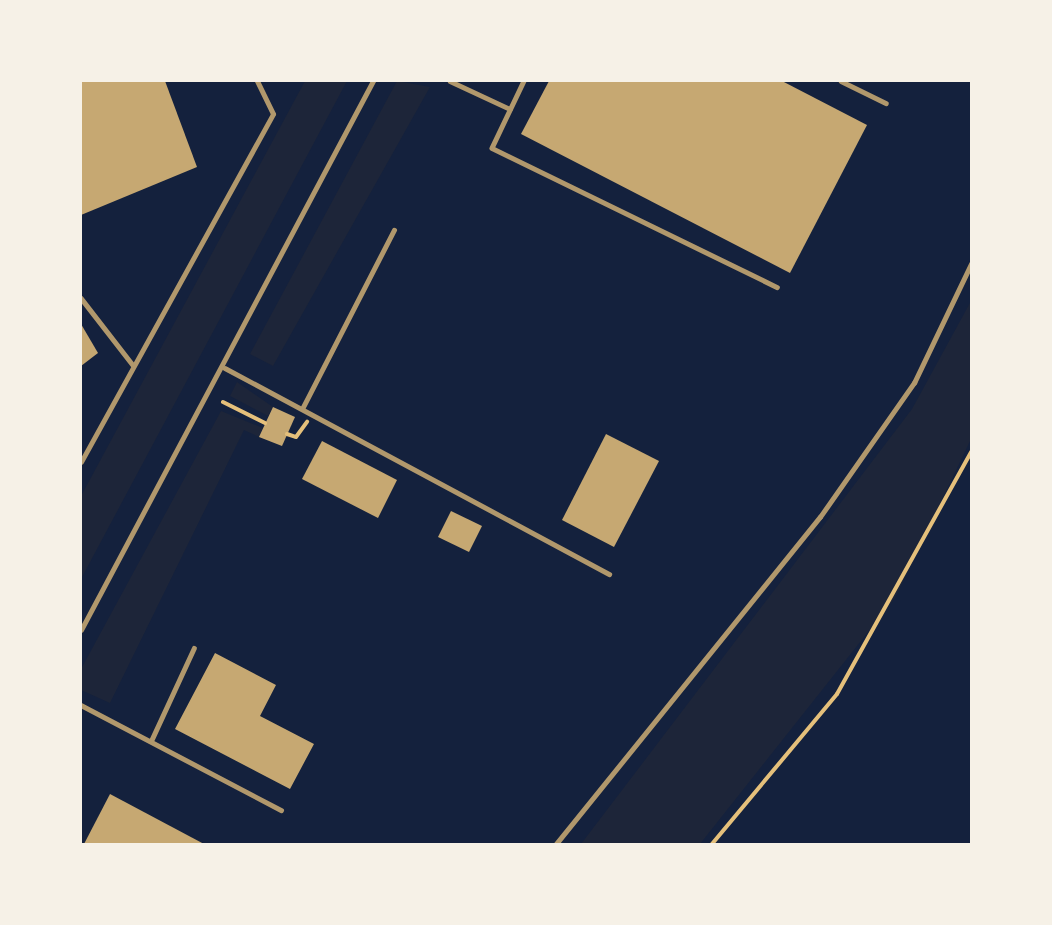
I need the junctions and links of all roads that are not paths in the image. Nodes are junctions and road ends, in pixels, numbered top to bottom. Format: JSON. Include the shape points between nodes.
{"nodes":[{"id":1,"x":257,"y":81,"type":"edge"},
{"id":2,"x":373,"y":81,"type":"edge"},
{"id":3,"x":450,"y":81,"type":"edge"},
{"id":4,"x":525,"y":81,"type":"edge"},
{"id":5,"x":841,"y":81,"type":"edge"},
{"id":6,"x":886,"y":103,"type":"dead end"},
{"id":7,"x":510,"y":109,"type":"junction"},
{"id":8,"x":394,"y":230,"type":"dead end"},
{"id":9,"x":971,"y":264,"type":"edge"},
{"id":10,"x":777,"y":287,"type":"dead end"},
{"id":11,"x":81,"y":298,"type":"edge"},
{"id":12,"x":133,"y":366,"type":"junction"},
{"id":13,"x":225,"y":368,"type":"junction"},
{"id":14,"x":302,"y":409,"type":"junction"},
{"id":15,"x":81,"y":462,"type":"edge"},
{"id":16,"x":609,"y":573,"type":"dead end"},
{"id":17,"x":81,"y":630,"type":"edge"},
{"id":18,"x":194,"y":648,"type":"dead end"},
{"id":19,"x":81,"y":705,"type":"edge"},
{"id":20,"x":151,"y":741,"type":"junction"},
{"id":21,"x":281,"y":810,"type":"dead end"},
{"id":22,"x":556,"y":844,"type":"edge"}],
"edges":[{"from":1,"to":12,"type":"lane","via":[[273,114]]},
{"from":2,"to":13,"type":"lane"},
{"from":3,"to":7,"type":"lane"},
{"from":4,"to":7,"type":"lane"},
{"from":5,"to":6,"type":"lane"},
{"from":7,"to":10,"type":"lane","via":[[492,148]]},
{"from":8,"to":14,"type":"lane"},
{"from":9,"to":22,"type":"lane","via":[[914,383],[820,517]]},
{"from":11,"to":12,"type":"lane"},
{"from":12,"to":15,"type":"lane"},
{"from":13,"to":14,"type":"lane"},
{"from":13,"to":17,"type":"lane"},
{"from":14,"to":16,"type":"lane"},
{"from":18,"to":20,"type":"lane"},
{"from":19,"to":20,"type":"lane"},
{"from":20,"to":21,"type":"lane"}]}
